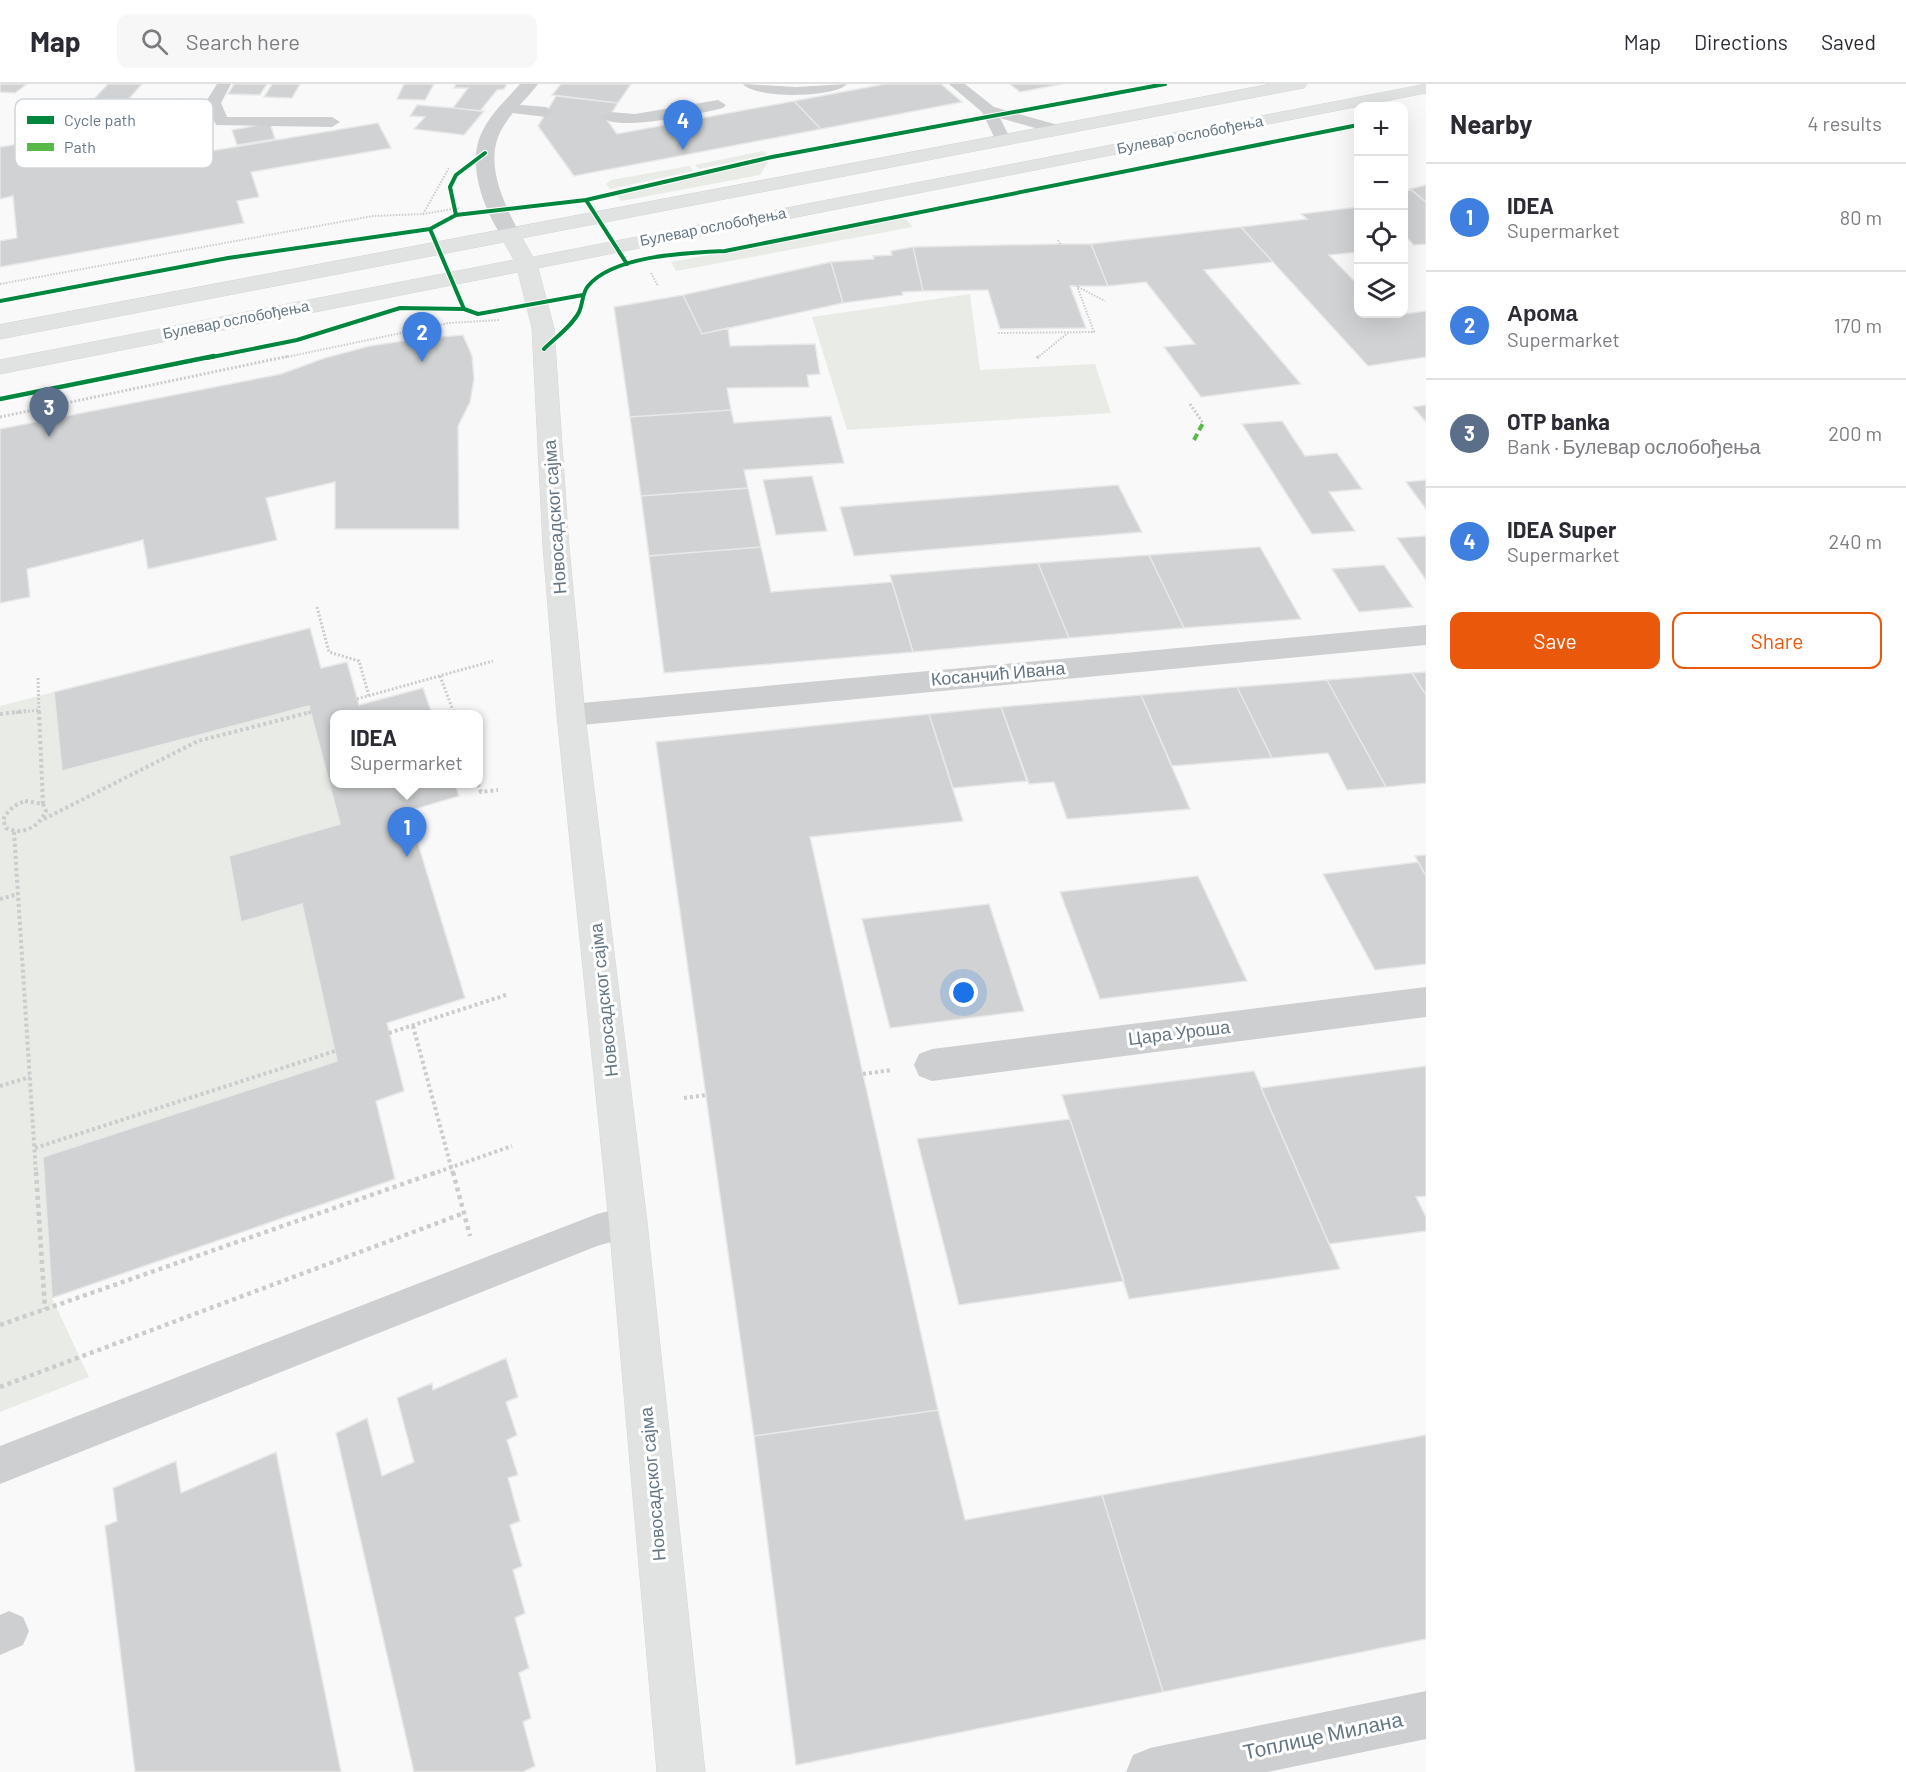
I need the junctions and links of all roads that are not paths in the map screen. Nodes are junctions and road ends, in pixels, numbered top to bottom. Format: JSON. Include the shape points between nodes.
{"nodes":[{"id":1,"x":224,"y":84,"type":"edge"},
{"id":2,"x":529,"y":84,"type":"edge"},
{"id":3,"x":750,"y":84,"type":"edge"},
{"id":4,"x":840,"y":84,"type":"edge"},
{"id":5,"x":956,"y":84,"type":"edge"},
{"id":6,"x":1298,"y":84,"type":"edge"},
{"id":7,"x":1426,"y":88,"type":"edge"},
{"id":8,"x":718,"y":105,"type":"dead end"},
{"id":9,"x":508,"y":109,"type":"junction"},
{"id":10,"x":989,"y":110,"type":"junction"},
{"id":11,"x":546,"y":112,"type":"dead end"},
{"id":12,"x":610,"y":117,"type":"dead end"},
{"id":13,"x":332,"y":122,"type":"dead end"},
{"id":14,"x":1059,"y":130,"type":"junction"},
{"id":15,"x":1003,"y":140,"type":"junction"},
{"id":16,"x":510,"y":234,"type":"junction"},
{"id":17,"x":526,"y":263,"type":"junction"},
{"id":18,"x":0,"y":332,"type":"edge"},
{"id":19,"x":0,"y":367,"type":"edge"},
{"id":20,"x":1426,"y":635,"type":"edge"},
{"id":21,"x":571,"y":715,"type":"junction"},
{"id":22,"x":1426,"y":1002,"type":"edge"},
{"id":23,"x":932,"y":1065,"type":"dead end"},
{"id":24,"x":628,"y":1222,"type":"junction"},
{"id":25,"x":0,"y":1465,"type":"edge"},
{"id":26,"x":1426,"y":1715,"type":"edge"},
{"id":27,"x":681,"y":1772,"type":"edge"},
{"id":28,"x":1150,"y":1772,"type":"edge"}],
"edges":[{"from":1,"to":13,"type":"lane","via":[[213,103],[221,122]]},
{"from":2,"to":9,"type":"street"},
{"from":3,"to":4,"type":"lane","via":[[796,91]]},
{"from":5,"to":10,"type":"lane"},
{"from":6,"to":14,"type":"main road","name":"Булевар ослобођења"},
{"from":7,"to":17,"type":"main road","name":"Булевар ослобођења"},
{"from":8,"to":12,"type":"lane","via":[[635,119]]},
{"from":9,"to":11,"type":"lane"},
{"from":9,"to":16,"type":"street","via":[[489,135],[485,153],[488,183]]},
{"from":10,"to":14,"type":"lane"},
{"from":10,"to":15,"type":"lane"},
{"from":14,"to":15,"type":"main road","name":"Булевар ослобођења"},
{"from":15,"to":16,"type":"main road","name":"Булевар ослобођења"},
{"from":16,"to":17,"type":"main road","name":"Новосадског сајма"},
{"from":16,"to":18,"type":"main road","name":"Булевар ослобођења"},
{"from":17,"to":19,"type":"main road","name":"Булевар ослобођења"},
{"from":17,"to":21,"type":"main road","name":"Новосадског сајма","via":[[543,328]]},
{"from":20,"to":21,"type":"street","name":"Косанчић Ивана"},
{"from":21,"to":24,"type":"main road","name":"Новосадског сајма"},
{"from":22,"to":23,"type":"street","name":"Цара Уроша"},
{"from":24,"to":25,"type":"lane","via":[[597,1230]]},
{"from":24,"to":27,"type":"main road","name":"Новосадског сајма"},
{"from":26,"to":28,"type":"street","name":"Топлице Милана"}]}
